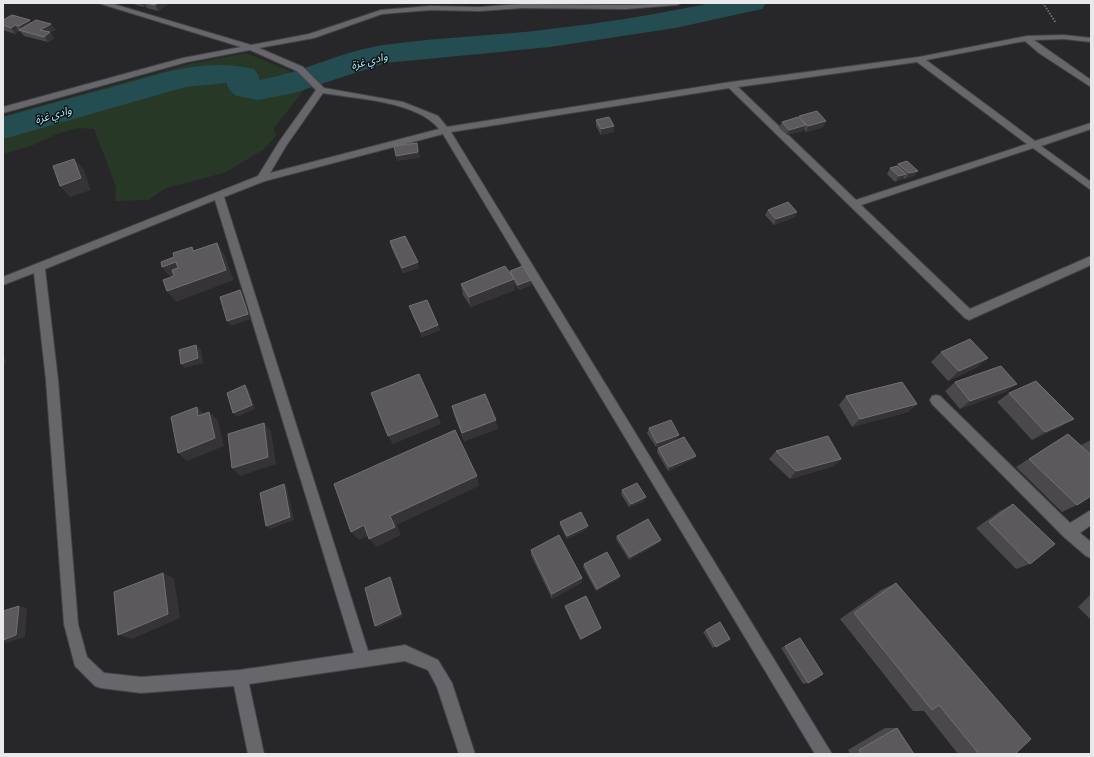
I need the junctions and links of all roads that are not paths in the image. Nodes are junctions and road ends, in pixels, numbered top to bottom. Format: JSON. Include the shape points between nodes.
{"nodes":[{"id":1,"x":102,"y":3,"type":"edge"},
{"id":2,"x":677,"y":3,"type":"edge"},
{"id":3,"x":1027,"y":38,"type":"junction"},
{"id":4,"x":1091,"y":40,"type":"edge"},
{"id":5,"x":249,"y":47,"type":"junction"},
{"id":6,"x":919,"y":59,"type":"junction"},
{"id":7,"x":1091,"y":84,"type":"edge"},
{"id":8,"x":731,"y":85,"type":"junction"},
{"id":9,"x":318,"y":87,"type":"junction"},
{"id":10,"x":3,"y":110,"type":"edge"},
{"id":11,"x":1091,"y":126,"type":"edge"},
{"id":12,"x":445,"y":130,"type":"junction"},
{"id":13,"x":1034,"y":145,"type":"junction"},
{"id":14,"x":262,"y":178,"type":"junction"},
{"id":15,"x":1091,"y":187,"type":"edge"},
{"id":16,"x":219,"y":196,"type":"junction"},
{"id":17,"x":854,"y":204,"type":"junction"},
{"id":18,"x":1091,"y":260,"type":"edge"},
{"id":19,"x":39,"y":266,"type":"junction"},
{"id":20,"x":3,"y":281,"type":"edge"},
{"id":21,"x":936,"y":400,"type":"dead end"},
{"id":22,"x":1091,"y":517,"type":"edge"},
{"id":23,"x":1069,"y":532,"type":"junction"},
{"id":24,"x":1091,"y":551,"type":"edge"},
{"id":25,"x":363,"y":659,"type":"junction"},
{"id":26,"x":240,"y":678,"type":"junction"},
{"id":27,"x":256,"y":754,"type":"edge"},
{"id":28,"x":467,"y":754,"type":"edge"},
{"id":29,"x":824,"y":754,"type":"edge"}],
"edges":[{"from":1,"to":5,"type":"street"},
{"from":2,"to":5,"type":"street","via":[[626,7],[430,8],[381,12],[311,36]]},
{"from":3,"to":4,"type":"street","via":[[1064,37]]},
{"from":3,"to":6,"type":"street"},
{"from":3,"to":7,"type":"street"},
{"from":5,"to":9,"type":"street","via":[[300,69]]},
{"from":5,"to":10,"type":"street","via":[[186,60]]},
{"from":6,"to":8,"type":"street"},
{"from":6,"to":13,"type":"street"},
{"from":8,"to":12,"type":"street"},
{"from":8,"to":17,"type":"street"},
{"from":9,"to":12,"type":"street","via":[[400,104],[435,118]]},
{"from":9,"to":14,"type":"street","via":[[299,121],[277,149]]},
{"from":11,"to":13,"type":"street"},
{"from":12,"to":14,"type":"street"},
{"from":12,"to":29,"type":"street"},
{"from":13,"to":15,"type":"street"},
{"from":13,"to":17,"type":"street"},
{"from":14,"to":16,"type":"street"},
{"from":16,"to":19,"type":"street"},
{"from":16,"to":25,"type":"street"},
{"from":17,"to":18,"type":"street","via":[[969,314]]},
{"from":19,"to":20,"type":"street"},
{"from":19,"to":26,"type":"street","via":[[52,380],[71,624],[80,661],[101,680],[140,685]]},
{"from":21,"to":23,"type":"street"},
{"from":22,"to":23,"type":"street"},
{"from":23,"to":24,"type":"street"},
{"from":25,"to":26,"type":"street"},
{"from":25,"to":28,"type":"street","via":[[405,653],[433,665],[444,683]]},
{"from":26,"to":27,"type":"street"}]}
